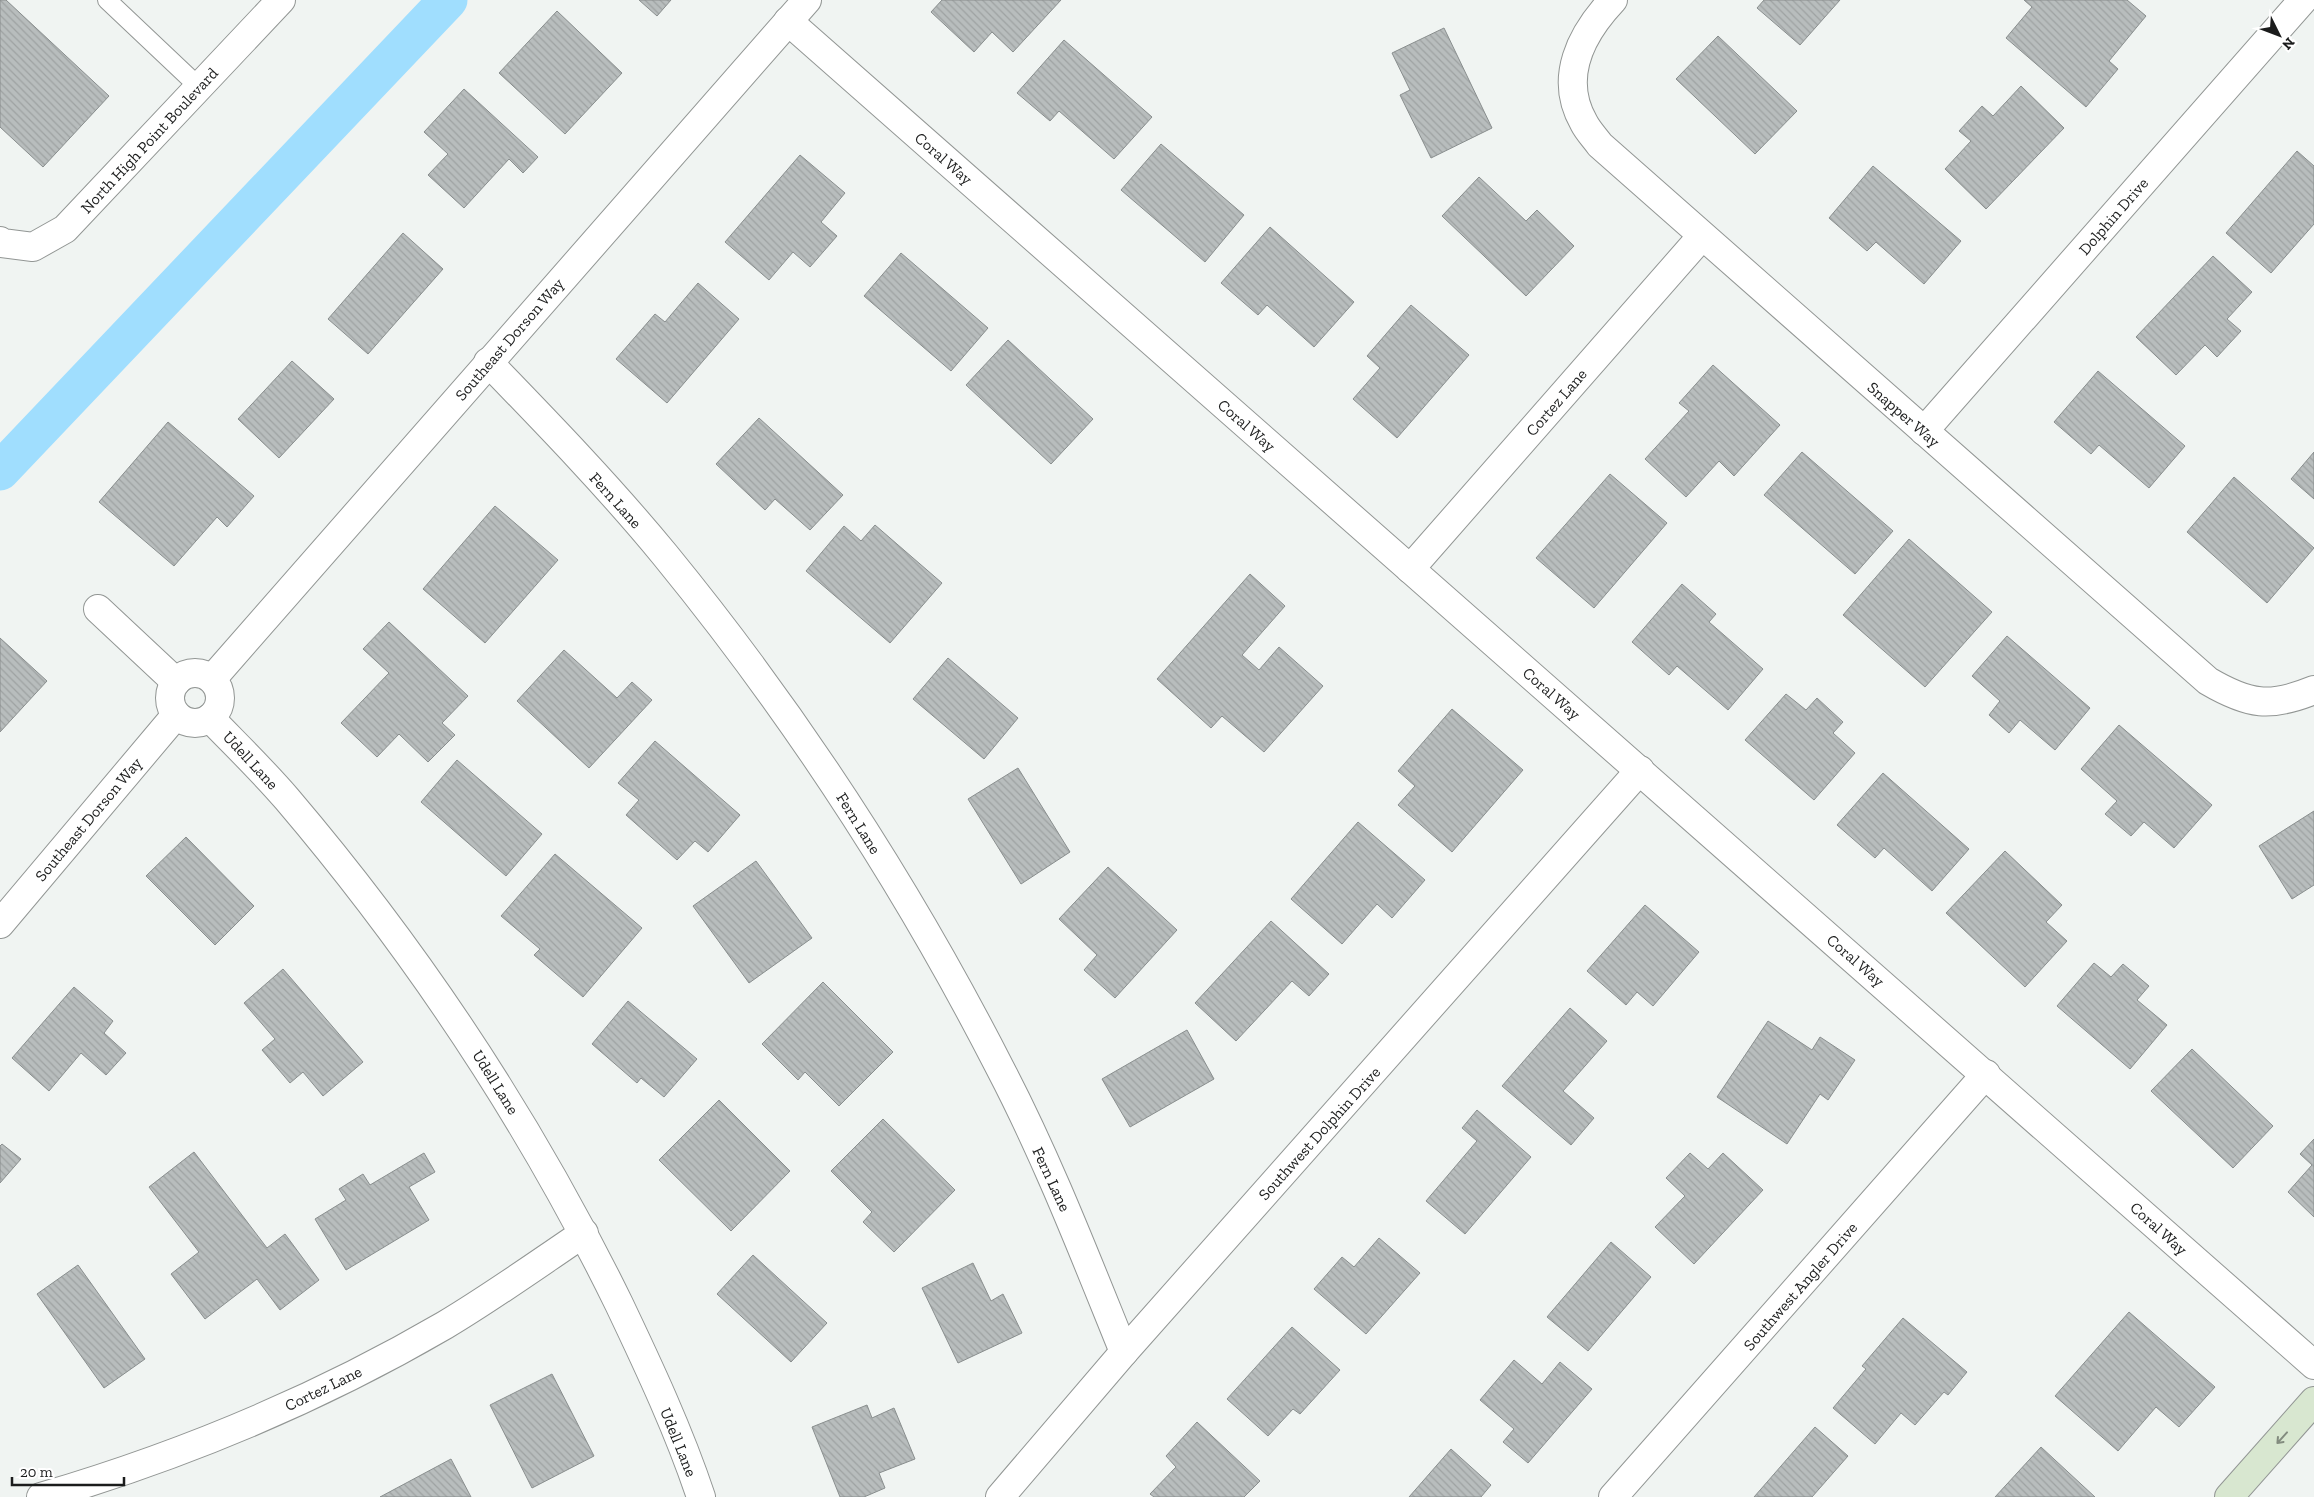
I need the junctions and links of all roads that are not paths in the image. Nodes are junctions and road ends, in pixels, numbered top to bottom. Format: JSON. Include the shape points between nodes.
{"nodes":[{"id":1,"x":107,"y":0,"type":"edge"},
{"id":2,"x":281,"y":0,"type":"edge"},
{"id":3,"x":807,"y":0,"type":"edge"},
{"id":4,"x":1613,"y":0,"type":"edge"},
{"id":5,"x":2303,"y":0,"type":"edge"},
{"id":6,"x":788,"y":21,"type":"junction"},
{"id":7,"x":199,"y":87,"type":"junction"},
{"id":8,"x":1702,"y":236,"type":"junction"},
{"id":9,"x":0,"y":241,"type":"edge"},
{"id":10,"x":488,"y":362,"type":"junction"},
{"id":11,"x":1924,"y":431,"type":"junction"},
{"id":12,"x":1410,"y":568,"type":"junction"},
{"id":13,"x":98,"y":609,"type":"dead end"},
{"id":14,"x":212,"y":679,"type":"junction"},
{"id":15,"x":176,"y":682,"type":"junction"},
{"id":16,"x":2314,"y":690,"type":"edge"},
{"id":17,"x":176,"y":715,"type":"junction"},
{"id":18,"x":210,"y":718,"type":"junction"},
{"id":19,"x":1640,"y":770,"type":"junction"},
{"id":20,"x":0,"y":924,"type":"edge"},
{"id":21,"x":1986,"y":1074,"type":"junction"},
{"id":22,"x":584,"y":1233,"type":"junction"},
{"id":23,"x":1124,"y":1352,"type":"junction"},
{"id":24,"x":2314,"y":1365,"type":"edge"},
{"id":25,"x":2314,"y":1401,"type":"edge"},
{"id":26,"x":41,"y":1497,"type":"edge"},
{"id":27,"x":701,"y":1497,"type":"edge"},
{"id":28,"x":1000,"y":1497,"type":"edge"},
{"id":29,"x":1614,"y":1497,"type":"edge"},
{"id":30,"x":2229,"y":1497,"type":"edge"}],
"edges":[{"from":1,"to":7,"type":"lane"},
{"from":2,"to":7,"type":"street","name":"North High Point Boulevard"},
{"from":3,"to":6,"type":"street","name":"Southeast Dorson Way"},
{"from":4,"to":8,"type":"street","name":"Snapper Way","via":[[1583,39],[1574,66],[1574,95],[1583,122],[1600,146]]},
{"from":5,"to":11,"type":"street","name":"Dolphin Drive"},
{"from":6,"to":10,"type":"street","name":"Southeast Dorson Way"},
{"from":6,"to":12,"type":"street","name":"Coral Way"},
{"from":7,"to":9,"type":"street","name":"North High Point Boulevard","via":[[65,229],[33,247]]},
{"from":8,"to":11,"type":"street","name":"Snapper Way"},
{"from":8,"to":12,"type":"street","name":"Cortez Lane"},
{"from":10,"to":14,"type":"street","name":"Southeast Dorson Way"},
{"from":10,"to":23,"type":"street","name":"Fern Lane","via":[[562,439],[664,555],[759,676],[847,802],[928,934],[1001,1070],[1067,1210]]},
{"from":11,"to":16,"type":"street","name":"Snapper Way","via":[[2208,681],[2233,696],[2261,703],[2289,700]]},
{"from":12,"to":19,"type":"street","name":"Coral Way"},
{"from":13,"to":15,"type":"street"},
{"from":14,"to":15,"type":"street","via":[[197,673],[181,677]]},
{"from":14,"to":18,"type":"street","via":[[217,686],[219,703]]},
{"from":15,"to":17,"type":"street","via":[[170,695]]},
{"from":17,"to":18,"type":"street","via":[[196,723]]},
{"from":17,"to":20,"type":"street","name":"Southeast Dorson Way"},
{"from":18,"to":22,"type":"street","name":"Udell Lane","via":[[286,798],[386,922],[458,1021],[532,1140]]},
{"from":19,"to":21,"type":"street","name":"Coral Way"},
{"from":19,"to":23,"type":"street","name":"Southwest Dolphin Drive"},
{"from":21,"to":24,"type":"street","name":"Coral Way"},
{"from":21,"to":29,"type":"street","name":"Southwest Angler Drive"},
{"from":22,"to":26,"type":"street","name":"Cortez Lane","via":[[445,1324],[336,1384],[222,1435],[105,1478]]},
{"from":22,"to":27,"type":"street","name":"Udell Lane","via":[[645,1359]]},
{"from":23,"to":28,"type":"street","name":"Southwest Dolphin Drive"},
{"from":25,"to":30,"type":"street","one_way":true}]}
